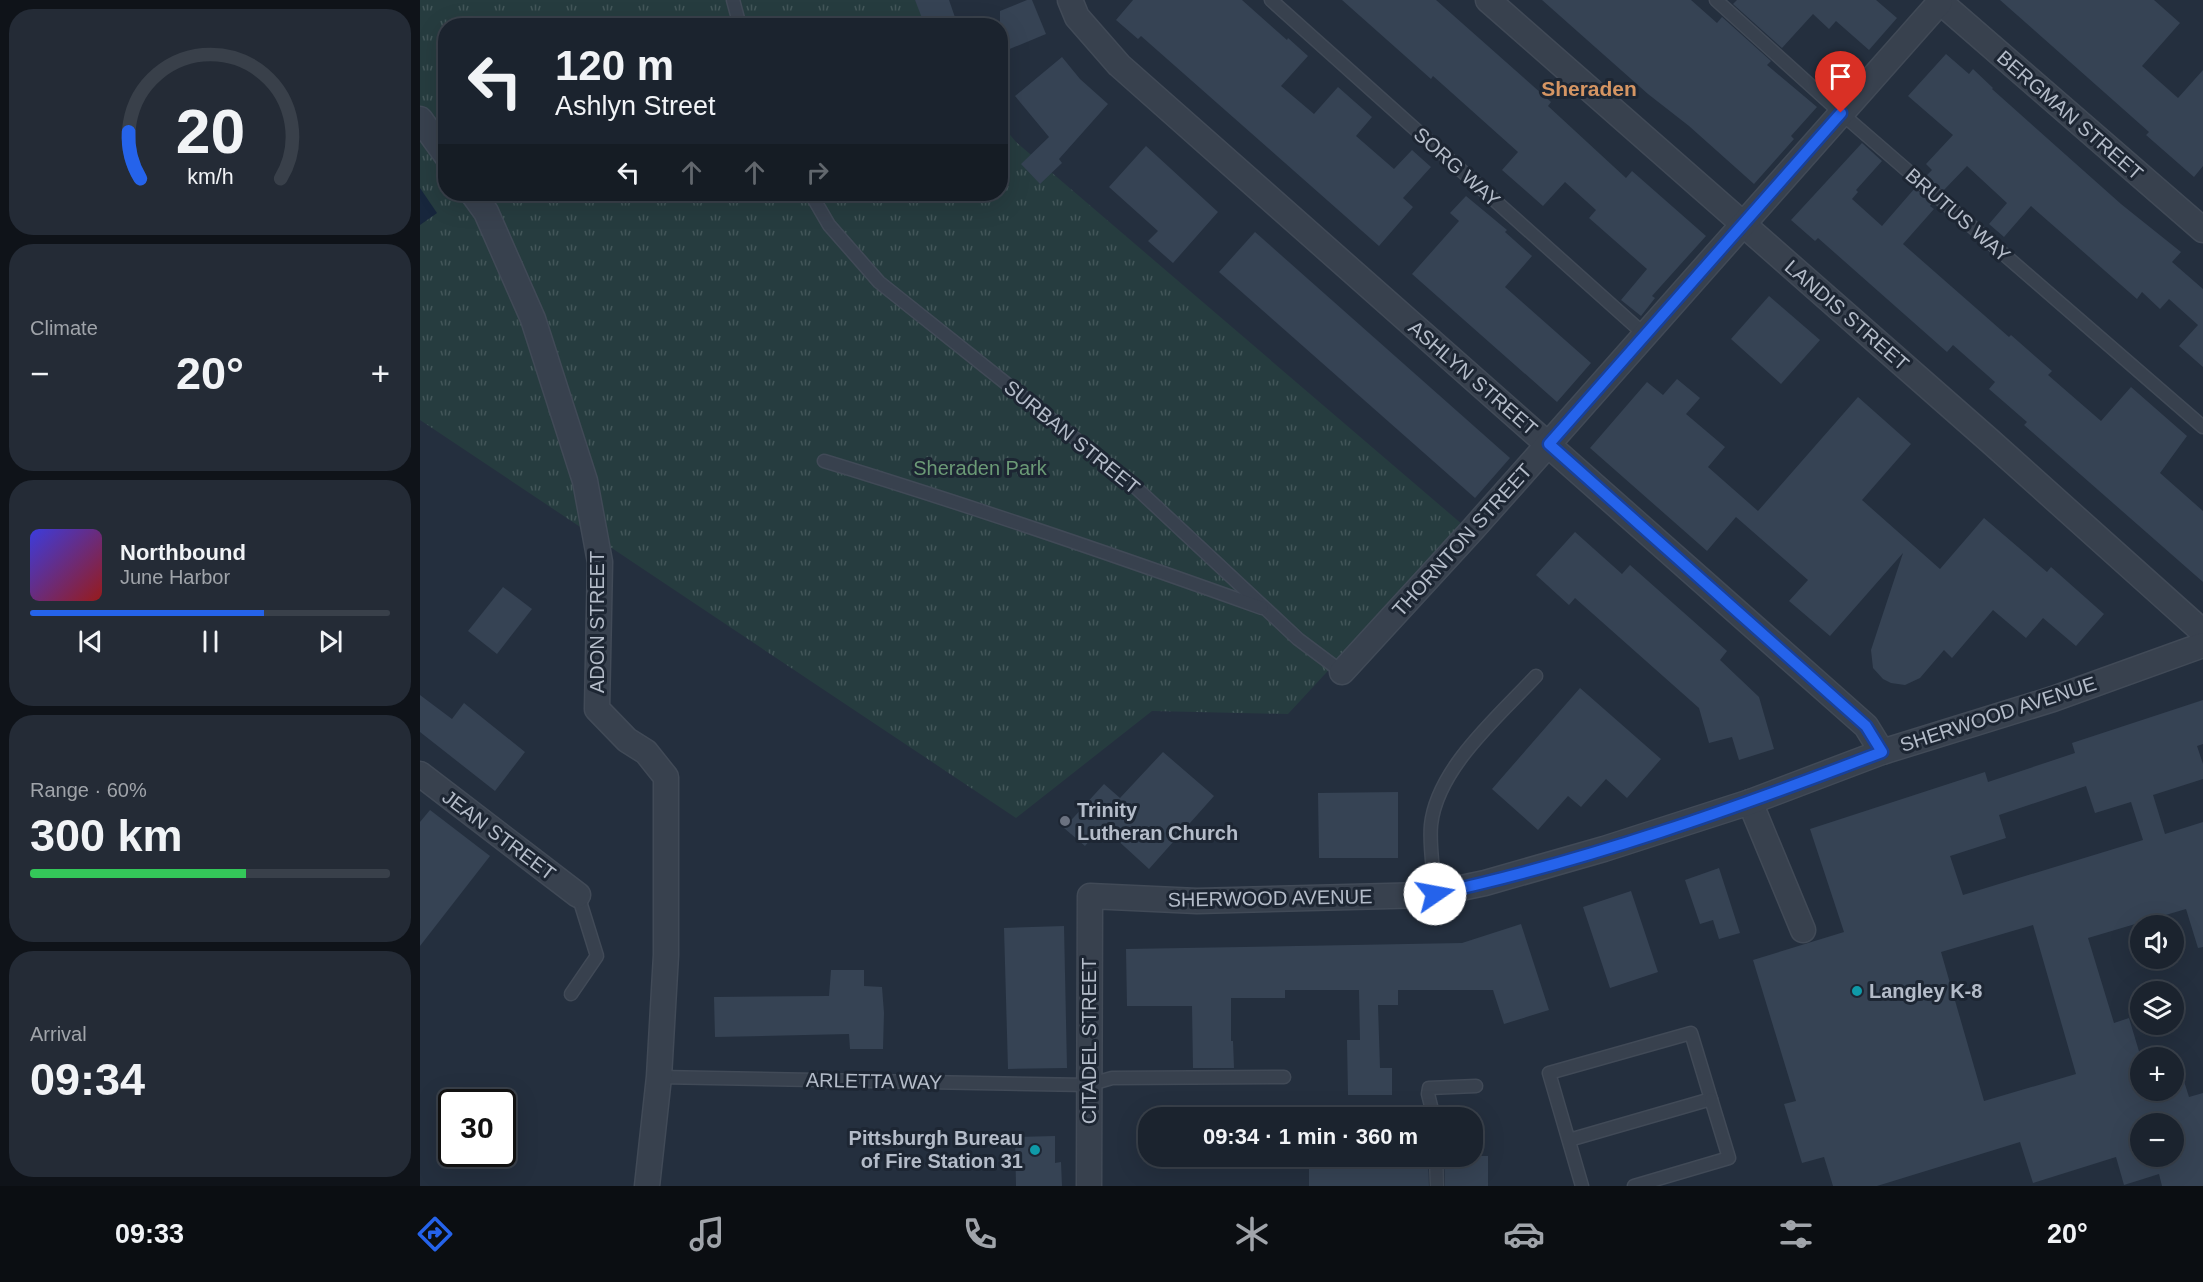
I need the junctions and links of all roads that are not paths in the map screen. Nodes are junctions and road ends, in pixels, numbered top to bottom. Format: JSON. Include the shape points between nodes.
{"nodes":[{"id":1,"x":733,"y":0,"type":"edge"},
{"id":2,"x":1070,"y":0,"type":"edge"},
{"id":3,"x":1270,"y":0,"type":"edge"},
{"id":4,"x":1488,"y":0,"type":"edge"},
{"id":5,"x":1716,"y":0,"type":"edge"},
{"id":6,"x":1939,"y":1,"type":"edge"},
{"id":7,"x":738,"y":18,"type":"edge"},
{"id":8,"x":1841,"y":113,"type":"junction"},
{"id":9,"x":420,"y":119,"type":"edge"},
{"id":10,"x":438,"y":144,"type":"edge"},
{"id":11,"x":478,"y":201,"type":"edge"},
{"id":12,"x":815,"y":201,"type":"edge"},
{"id":13,"x":1743,"y":223,"type":"junction"},
{"id":14,"x":2203,"y":230,"type":"edge"},
{"id":15,"x":1644,"y":334,"type":"junction"},
{"id":16,"x":2203,"y":427,"type":"edge"},
{"id":17,"x":1549,"y":444,"type":"junction"},
{"id":18,"x":824,"y":461,"type":"dead end"},
{"id":19,"x":1269,"y":611,"type":"junction"},
{"id":20,"x":2203,"y":632,"type":"edge"},
{"id":21,"x":2203,"y":645,"type":"edge"},
{"id":22,"x":1342,"y":672,"type":"joint"},
{"id":23,"x":1536,"y":676,"type":"dead end"},
{"id":24,"x":1882,"y":752,"type":"junction"},
{"id":25,"x":420,"y":774,"type":"edge"},
{"id":26,"x":1750,"y":802,"type":"junction"},
{"id":27,"x":1435,"y":894,"type":"junction"},
{"id":28,"x":578,"y":895,"type":"joint"},
{"id":29,"x":1090,"y":896,"type":"joint"},
{"id":30,"x":1803,"y":930,"type":"dead end"},
{"id":31,"x":571,"y":994,"type":"dead end"},
{"id":32,"x":659,"y":1077,"type":"junction"},
{"id":33,"x":1284,"y":1077,"type":"dead end"},
{"id":34,"x":1088,"y":1085,"type":"junction"},
{"id":35,"x":1476,"y":1086,"type":"dead end"},
{"id":36,"x":1711,"y":1099,"type":"junction"},
{"id":37,"x":1431,"y":1107,"type":"edge"},
{"id":38,"x":1569,"y":1140,"type":"junction"},
{"id":39,"x":1436,"y":1167,"type":"edge"},
{"id":40,"x":647,"y":1186,"type":"edge"},
{"id":41,"x":1089,"y":1186,"type":"edge"},
{"id":42,"x":1437,"y":1186,"type":"edge"},
{"id":43,"x":1582,"y":1186,"type":"edge"},
{"id":44,"x":1634,"y":1186,"type":"edge"}],
"edges":[{"from":1,"to":7,"type":"lane"},
{"from":2,"to":17,"type":"street","name":"ASHLYN STREET","via":[[1077,17],[1119,65]]},
{"from":3,"to":15,"type":"lane","name":"SORG WAY"},
{"from":4,"to":13,"type":"street","name":"LANDIS STREET"},
{"from":5,"to":8,"type":"lane","name":"BRUTUS WAY"},
{"from":6,"to":8,"type":"street","name":"THORNTON STREET"},
{"from":6,"to":14,"type":"street","name":"BERGMAN STREET"},
{"from":8,"to":13,"type":"street","name":"THORNTON STREET"},
{"from":8,"to":16,"type":"lane","name":"BRUTUS WAY"},
{"from":9,"to":10,"type":"street"},
{"from":11,"to":32,"type":"street","name":"ADON STREET","via":[[533,319],[585,481],[600,562],[597,709],[627,740],[646,752],[666,777],[666,955]]},
{"from":12,"to":19,"type":"lane","name":"SURBAN STREET","via":[[829,225],[879,282],[1131,483]]},
{"from":13,"to":15,"type":"street","name":"THORNTON STREET"},
{"from":13,"to":20,"type":"street","name":"LANDIS STREET"},
{"from":15,"to":17,"type":"street","name":"THORNTON STREET"},
{"from":17,"to":22,"type":"street","name":"THORNTON STREET"},
{"from":17,"to":24,"type":"street","name":"ASHLYN STREET","via":[[1866,726]]},
{"from":18,"to":19,"type":"lane","via":[[939,496]]},
{"from":19,"to":22,"type":"lane","name":"SURBAN STREET"},
{"from":21,"to":24,"type":"street","name":"SHERWOOD AVENUE","via":[[2053,699]]},
{"from":23,"to":27,"type":"lane","via":[[1457,760],[1436,800],[1431,826]]},
{"from":24,"to":26,"type":"street","name":"SHERWOOD AVENUE"},
{"from":25,"to":28,"type":"street","name":"JEAN STREET"},
{"from":26,"to":27,"type":"street","name":"SHERWOOD AVENUE","via":[[1604,849]]},
{"from":26,"to":30,"type":"street"},
{"from":27,"to":29,"type":"street","name":"SHERWOOD AVENUE","via":[[1197,901]]},
{"from":28,"to":31,"type":"lane","via":[[597,956]]},
{"from":29,"to":34,"type":"street","name":"CITADEL STREET"},
{"from":32,"to":34,"type":"lane","name":"ARLETTA WAY"},
{"from":32,"to":40,"type":"street","name":"ADON STREET"},
{"from":33,"to":34,"type":"lane","name":"ARLETTA WAY","via":[[1112,1078]]},
{"from":34,"to":41,"type":"street","name":"CITADEL STREET"},
{"from":35,"to":37,"type":"lane","via":[[1430,1088]]},
{"from":36,"to":38,"type":"lane"},
{"from":36,"to":38,"type":"lane","via":[[1691,1033],[1549,1073]]},
{"from":36,"to":44,"type":"lane","via":[[1729,1158]]},
{"from":38,"to":43,"type":"lane"},
{"from":39,"to":42,"type":"lane"}]}
